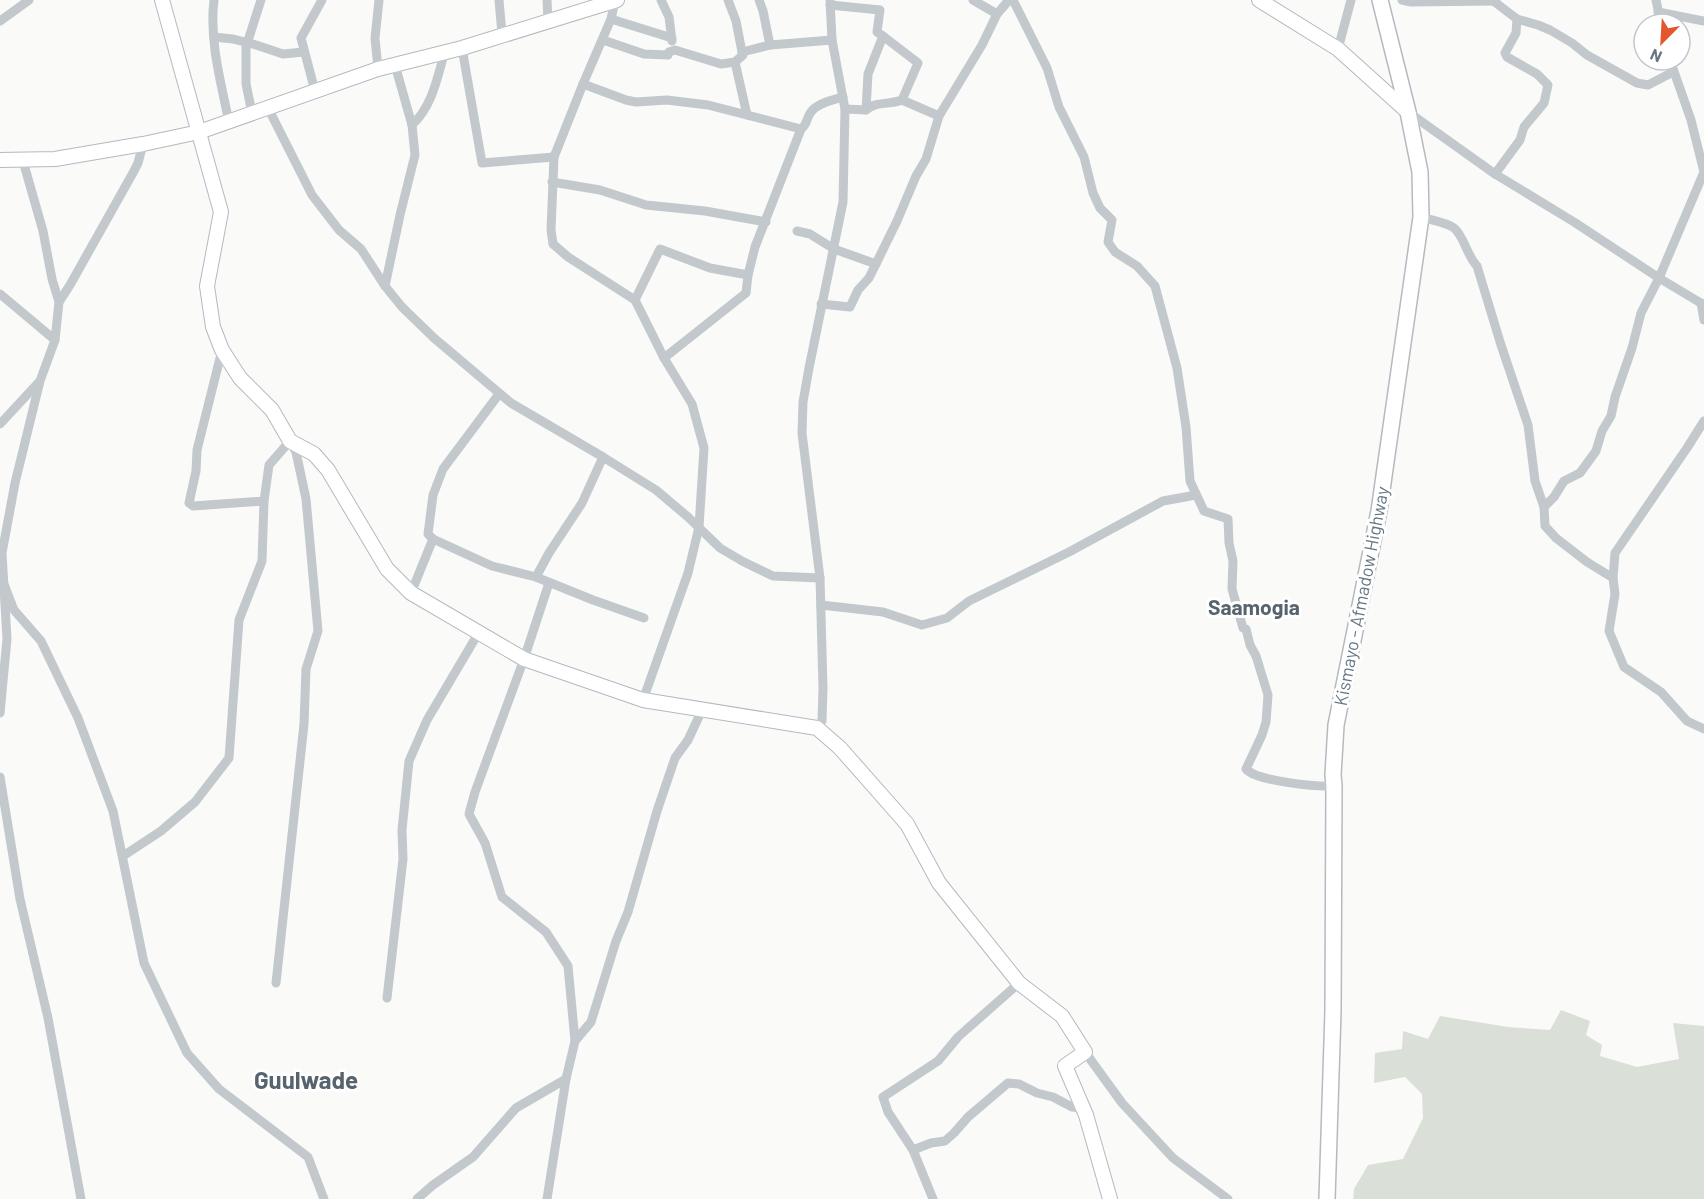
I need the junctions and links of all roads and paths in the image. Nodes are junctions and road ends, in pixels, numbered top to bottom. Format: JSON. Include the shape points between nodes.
{"nodes":[{"id":1,"x":29,"y":0,"type":"edge"},
{"id":2,"x":162,"y":0,"type":"edge"},
{"id":3,"x":214,"y":0,"type":"edge"},
{"id":4,"x":261,"y":0,"type":"edge"},
{"id":5,"x":322,"y":0,"type":"edge"},
{"id":6,"x":379,"y":0,"type":"edge"},
{"id":7,"x":499,"y":0,"type":"edge"},
{"id":8,"x":546,"y":0,"type":"edge"},
{"id":9,"x":661,"y":0,"type":"edge"},
{"id":10,"x":728,"y":0,"type":"edge"},
{"id":11,"x":759,"y":0,"type":"edge"},
{"id":12,"x":973,"y":0,"type":"edge"},
{"id":13,"x":1011,"y":0,"type":"edge"},
{"id":14,"x":1259,"y":0,"type":"edge"},
{"id":15,"x":1351,"y":0,"type":"edge"},
{"id":16,"x":1380,"y":0,"type":"edge"},
{"id":17,"x":1494,"y":0,"type":"edge"},
{"id":18,"x":1656,"y":0,"type":"edge"},
{"id":19,"x":616,"y":1,"type":"edge"},
{"id":20,"x":1409,"y":1,"type":"edge"},
{"id":21,"x":830,"y":2,"type":"edge"},
{"id":22,"x":861,"y":3,"type":"edge"},
{"id":23,"x":1658,"y":12,"type":"edge"},
{"id":24,"x":998,"y":14,"type":"junction"},
{"id":25,"x":611,"y":19,"type":"junction"},
{"id":26,"x":1517,"y":19,"type":"junction"},
{"id":27,"x":0,"y":21,"type":"edge"},
{"id":28,"x":548,"y":21,"type":"junction"},
{"id":29,"x":502,"y":34,"type":"junction"},
{"id":30,"x":883,"y":36,"type":"junction"},
{"id":31,"x":214,"y":37,"type":"junction"},
{"id":32,"x":672,"y":38,"type":"junction"},
{"id":33,"x":603,"y":40,"type":"junction"},
{"id":34,"x":832,"y":40,"type":"junction"},
{"id":35,"x":247,"y":42,"type":"junction"},
{"id":36,"x":770,"y":45,"type":"junction"},
{"id":37,"x":462,"y":48,"type":"junction"},
{"id":38,"x":1338,"y":49,"type":"junction"},
{"id":39,"x":675,"y":50,"type":"junction"},
{"id":40,"x":445,"y":51,"type":"junction"},
{"id":41,"x":304,"y":52,"type":"junction"},
{"id":42,"x":742,"y":52,"type":"junction"},
{"id":43,"x":735,"y":62,"type":"junction"},
{"id":44,"x":395,"y":65,"type":"junction"},
{"id":45,"x":378,"y":69,"type":"junction"},
{"id":46,"x":1673,"y":72,"type":"joint"},
{"id":47,"x":583,"y":84,"type":"junction"},
{"id":48,"x":315,"y":91,"type":"junction"},
{"id":49,"x":843,"y":97,"type":"junction"},
{"id":50,"x":902,"y":100,"type":"junction"},
{"id":51,"x":268,"y":108,"type":"junction"},
{"id":52,"x":845,"y":109,"type":"junction"},
{"id":53,"x":866,"y":110,"type":"junction"},
{"id":54,"x":1408,"y":112,"type":"junction"},
{"id":55,"x":252,"y":113,"type":"junction"},
{"id":56,"x":747,"y":115,"type":"junction"},
{"id":57,"x":939,"y":116,"type":"junction"},
{"id":58,"x":229,"y":122,"type":"junction"},
{"id":59,"x":412,"y":125,"type":"junction"},
{"id":60,"x":801,"y":129,"type":"junction"},
{"id":61,"x":199,"y":132,"type":"junction"},
{"id":62,"x":143,"y":144,"type":"junction"},
{"id":63,"x":554,"y":157,"type":"junction"},
{"id":64,"x":0,"y":160,"type":"edge"},
{"id":65,"x":23,"y":160,"type":"junction"},
{"id":66,"x":1704,"y":172,"type":"edge"},
{"id":67,"x":1495,"y":174,"type":"junction"},
{"id":68,"x":552,"y":182,"type":"junction"},
{"id":69,"x":1420,"y":217,"type":"junction"},
{"id":70,"x":766,"y":222,"type":"junction"},
{"id":71,"x":796,"y":231,"type":"dead end"},
{"id":72,"x":834,"y":249,"type":"junction"},
{"id":73,"x":876,"y":264,"type":"junction"},
{"id":74,"x":748,"y":274,"type":"junction"},
{"id":75,"x":1659,"y":278,"type":"junction"},
{"id":76,"x":385,"y":285,"type":"junction"},
{"id":77,"x":0,"y":294,"type":"edge"},
{"id":78,"x":635,"y":300,"type":"junction"},
{"id":79,"x":59,"y":302,"type":"junction"},
{"id":80,"x":821,"y":304,"type":"junction"},
{"id":81,"x":1702,"y":304,"type":"edge"},
{"id":82,"x":1704,"y":320,"type":"edge"},
{"id":83,"x":55,"y":340,"type":"junction"},
{"id":84,"x":222,"y":350,"type":"junction"},
{"id":85,"x":664,"y":358,"type":"junction"},
{"id":86,"x":40,"y":381,"type":"junction"},
{"id":87,"x":499,"y":394,"type":"junction"},
{"id":88,"x":1704,"y":421,"type":"edge"},
{"id":89,"x":0,"y":424,"type":"edge"},
{"id":90,"x":290,"y":441,"type":"junction"},
{"id":91,"x":603,"y":457,"type":"junction"},
{"id":92,"x":1196,"y":495,"type":"junction"},
{"id":93,"x":264,"y":501,"type":"junction"},
{"id":94,"x":1544,"y":507,"type":"junction"},
{"id":95,"x":699,"y":527,"type":"junction"},
{"id":96,"x":433,"y":539,"type":"junction"},
{"id":97,"x":536,"y":578,"type":"junction"},
{"id":98,"x":820,"y":578,"type":"junction"},
{"id":99,"x":1613,"y":578,"type":"junction"},
{"id":100,"x":549,"y":583,"type":"junction"},
{"id":101,"x":4,"y":584,"type":"junction"},
{"id":102,"x":411,"y":593,"type":"junction"},
{"id":103,"x":820,"y":605,"type":"junction"},
{"id":104,"x":644,"y":618,"type":"dead end"},
{"id":105,"x":479,"y":633,"type":"junction"},
{"id":106,"x":524,"y":659,"type":"junction"},
{"id":107,"x":643,"y":700,"type":"junction"},
{"id":108,"x":702,"y":710,"type":"junction"},
{"id":109,"x":0,"y":713,"type":"edge"},
{"id":110,"x":817,"y":728,"type":"junction"},
{"id":111,"x":1704,"y":729,"type":"edge"},
{"id":112,"x":0,"y":777,"type":"edge"},
{"id":113,"x":1334,"y":786,"type":"junction"},
{"id":114,"x":123,"y":856,"type":"junction"},
{"id":115,"x":1019,"y":982,"type":"junction"},
{"id":116,"x":276,"y":983,"type":"dead end"},
{"id":117,"x":387,"y":998,"type":"dead end"},
{"id":118,"x":575,"y":1041,"type":"junction"},
{"id":119,"x":1084,"y":1052,"type":"junction"},
{"id":120,"x":566,"y":1079,"type":"junction"},
{"id":121,"x":1083,"y":1108,"type":"junction"},
{"id":122,"x":913,"y":1150,"type":"junction"},
{"id":123,"x":81,"y":1199,"type":"edge"},
{"id":124,"x":324,"y":1199,"type":"edge"},
{"id":125,"x":417,"y":1199,"type":"edge"},
{"id":126,"x":547,"y":1199,"type":"edge"},
{"id":127,"x":933,"y":1199,"type":"edge"},
{"id":128,"x":1110,"y":1199,"type":"edge"},
{"id":129,"x":1228,"y":1199,"type":"edge"},
{"id":130,"x":1327,"y":1199,"type":"edge"}],
"edges":[{"from":1,"to":27,"type":"street"},
{"from":2,"to":61,"type":"street"},
{"from":3,"to":31,"type":"street"},
{"from":4,"to":35,"type":"street"},
{"from":5,"to":41,"type":"street","via":[[301,34]]},
{"from":6,"to":45,"type":"street","via":[[375,38]]},
{"from":7,"to":29,"type":"street"},
{"from":8,"to":28,"type":"street"},
{"from":9,"to":32,"type":"street","via":[[669,16]]},
{"from":10,"to":42,"type":"street"},
{"from":11,"to":36,"type":"street"},
{"from":12,"to":24,"type":"street"},
{"from":13,"to":24,"type":"street"},
{"from":13,"to":92,"type":"street","via":[[1047,68],[1059,107],[1084,157],[1093,193],[1112,220],[1108,242],[1155,286],[1174,352],[1190,481]]},
{"from":14,"to":38,"type":"street"},
{"from":15,"to":38,"type":"street"},
{"from":16,"to":54,"type":"main road","name":"Kismayo - Afmadow Highway"},
{"from":17,"to":20,"type":"street"},
{"from":17,"to":26,"type":"street"},
{"from":18,"to":23,"type":"street"},
{"from":19,"to":25,"type":"street"},
{"from":19,"to":28,"type":"street"},
{"from":21,"to":22,"type":"street"},
{"from":21,"to":34,"type":"street"},
{"from":22,"to":30,"type":"street","via":[[880,10],[877,32]]},
{"from":24,"to":57,"type":"street"},
{"from":25,"to":32,"type":"street"},
{"from":25,"to":33,"type":"street"},
{"from":26,"to":46,"type":"street","via":[[1550,30],[1637,83],[1648,85]]},
{"from":26,"to":67,"type":"street","via":[[1516,33],[1505,53],[1548,85],[1544,103]]},
{"from":28,"to":29,"type":"street"},
{"from":29,"to":37,"type":"street"},
{"from":30,"to":50,"type":"street","via":[[918,63]]},
{"from":30,"to":53,"type":"street","via":[[868,74]]},
{"from":31,"to":35,"type":"street"},
{"from":31,"to":58,"type":"street"},
{"from":32,"to":39,"type":"street"},
{"from":33,"to":39,"type":"street","via":[[644,54],[668,55]]},
{"from":33,"to":47,"type":"street"},
{"from":34,"to":36,"type":"street"},
{"from":34,"to":49,"type":"street"},
{"from":35,"to":41,"type":"street","via":[[283,54]]},
{"from":35,"to":55,"type":"street","via":[[246,84]]},
{"from":36,"to":42,"type":"street"},
{"from":37,"to":40,"type":"street"},
{"from":37,"to":63,"type":"street","via":[[482,163]]},
{"from":38,"to":54,"type":"street"},
{"from":39,"to":43,"type":"street","via":[[721,64]]},
{"from":40,"to":44,"type":"street"},
{"from":40,"to":59,"type":"street","via":[[429,104]]},
{"from":41,"to":48,"type":"street"},
{"from":42,"to":43,"type":"street"},
{"from":43,"to":56,"type":"street"},
{"from":44,"to":45,"type":"street"},
{"from":44,"to":59,"type":"street"},
{"from":45,"to":48,"type":"street"},
{"from":46,"to":66,"type":"street"},
{"from":47,"to":56,"type":"street","via":[[636,102],[667,100]]},
{"from":47,"to":63,"type":"street"},
{"from":48,"to":51,"type":"street"},
{"from":49,"to":52,"type":"street"},
{"from":49,"to":60,"type":"street","via":[[813,109]]},
{"from":50,"to":53,"type":"street","via":[[871,105]]},
{"from":50,"to":57,"type":"street"},
{"from":51,"to":55,"type":"street"},
{"from":51,"to":76,"type":"street","via":[[312,195],[339,231],[361,249]]},
{"from":52,"to":53,"type":"street"},
{"from":52,"to":72,"type":"street","via":[[843,202]]},
{"from":54,"to":67,"type":"street"},
{"from":54,"to":69,"type":"main road","name":"Kismayo - Afmadow Highway","via":[[1420,172]]},
{"from":55,"to":58,"type":"street"},
{"from":56,"to":60,"type":"street"},
{"from":57,"to":73,"type":"street","via":[[926,159]]},
{"from":58,"to":61,"type":"street"},
{"from":59,"to":76,"type":"street","via":[[415,155]]},
{"from":60,"to":70,"type":"street"},
{"from":61,"to":62,"type":"street"},
{"from":61,"to":84,"type":"street","via":[[221,212],[207,286],[213,327]]},
{"from":62,"to":65,"type":"street","via":[[55,159]]},
{"from":62,"to":79,"type":"street","via":[[134,171]]},
{"from":63,"to":68,"type":"street"},
{"from":64,"to":65,"type":"street"},
{"from":65,"to":79,"type":"street"},
{"from":66,"to":75,"type":"street"},
{"from":67,"to":75,"type":"street"},
{"from":68,"to":70,"type":"street","via":[[600,190],[646,205]]},
{"from":68,"to":78,"type":"street","via":[[554,244]]},
{"from":69,"to":94,"type":"street","via":[[1452,226],[1477,266],[1528,425],[1535,481]]},
{"from":69,"to":113,"type":"main road","name":"Kismayo - Afmadow Highway","via":[[1379,511],[1336,725]]},
{"from":70,"to":74,"type":"street"},
{"from":71,"to":72,"type":"street","via":[[810,234]]},
{"from":72,"to":73,"type":"street"},
{"from":72,"to":80,"type":"street"},
{"from":73,"to":80,"type":"street","via":[[850,307]]},
{"from":74,"to":78,"type":"street","via":[[710,268],[660,249]]},
{"from":74,"to":85,"type":"street","via":[[746,293]]},
{"from":75,"to":81,"type":"street"},
{"from":75,"to":94,"type":"street","via":[[1641,313],[1611,416],[1596,451],[1580,473],[1564,481]]},
{"from":76,"to":87,"type":"street","via":[[434,338]]},
{"from":77,"to":83,"type":"street"},
{"from":78,"to":85,"type":"street"},
{"from":79,"to":83,"type":"street"},
{"from":80,"to":98,"type":"street","via":[[803,402],[802,433]]},
{"from":81,"to":82,"type":"street"},
{"from":83,"to":86,"type":"street"},
{"from":84,"to":90,"type":"street","via":[[240,378],[272,410]]},
{"from":84,"to":93,"type":"street","via":[[197,450],[189,503],[193,506]]},
{"from":85,"to":95,"type":"street","via":[[692,404],[704,448]]},
{"from":86,"to":89,"type":"street"},
{"from":86,"to":101,"type":"street","via":[[15,483],[3,553]]},
{"from":87,"to":91,"type":"street"},
{"from":87,"to":96,"type":"street","via":[[443,469],[433,495],[428,534]]},
{"from":88,"to":99,"type":"street","via":[[1615,554]]},
{"from":90,"to":93,"type":"street","via":[[269,465]]},
{"from":90,"to":102,"type":"street","via":[[314,454],[328,470],[387,569]]},
{"from":90,"to":116,"type":"street","via":[[306,500],[318,631],[306,669],[304,724]]},
{"from":91,"to":95,"type":"street","via":[[656,490]]},
{"from":91,"to":97,"type":"street","via":[[582,503]]},
{"from":92,"to":103,"type":"street","via":[[1163,501],[969,601],[947,618],[930,623],[922,625],[883,612]]},
{"from":92,"to":113,"type":"street","via":[[1204,511],[1228,519],[1232,589],[1268,695],[1266,722],[1246,769],[1251,774],[1283,781]]},
{"from":93,"to":114,"type":"street","via":[[262,561],[239,620],[230,758],[195,802]]},
{"from":94,"to":99,"type":"street","via":[[1545,526],[1556,538]]},
{"from":95,"to":98,"type":"street","via":[[720,548],[773,576]]},
{"from":95,"to":107,"type":"street","via":[[688,573]]},
{"from":96,"to":97,"type":"street","via":[[492,566]]},
{"from":96,"to":102,"type":"street"},
{"from":97,"to":100,"type":"street"},
{"from":98,"to":103,"type":"street"},
{"from":99,"to":111,"type":"street","via":[[1615,594],[1609,631],[1624,667],[1661,692],[1687,721]]},
{"from":100,"to":104,"type":"street"},
{"from":100,"to":106,"type":"street"},
{"from":101,"to":109,"type":"street","via":[[8,639]]},
{"from":101,"to":114,"type":"street","via":[[15,610],[42,641],[78,718],[113,811]]},
{"from":102,"to":105,"type":"street"},
{"from":103,"to":110,"type":"street","via":[[823,688],[822,721]]},
{"from":105,"to":106,"type":"street"},
{"from":105,"to":117,"type":"street","via":[[427,720],[409,761],[403,859]]},
{"from":106,"to":107,"type":"street"},
{"from":106,"to":118,"type":"street","via":[[469,814],[485,843],[502,897],[546,932],[568,966]]},
{"from":107,"to":108,"type":"street"},
{"from":108,"to":110,"type":"street"},
{"from":108,"to":118,"type":"street","via":[[675,758],[591,1022]]},
{"from":110,"to":115,"type":"street","via":[[840,748],[907,825],[939,883]]},
{"from":112,"to":123,"type":"street","via":[[20,899],[48,1018]]},
{"from":113,"to":130,"type":"main road","name":"Kismayo - Afmadow Highway"},
{"from":114,"to":124,"type":"street","via":[[144,963],[188,1053],[219,1089],[308,1157]]},
{"from":115,"to":119,"type":"street","via":[[1062,1016]]},
{"from":115,"to":122,"type":"street","via":[[958,1037],[938,1061],[883,1096],[888,1112]]},
{"from":118,"to":120,"type":"street"},
{"from":119,"to":121,"type":"street","via":[[1065,1066]]},
{"from":119,"to":129,"type":"street","via":[[1122,1103],[1173,1158]]},
{"from":120,"to":125,"type":"street","via":[[516,1108],[473,1157]]},
{"from":120,"to":126,"type":"street"},
{"from":121,"to":122,"type":"street","via":[[1008,1083],[945,1141]]},
{"from":121,"to":128,"type":"street"},
{"from":122,"to":127,"type":"street"}]}
